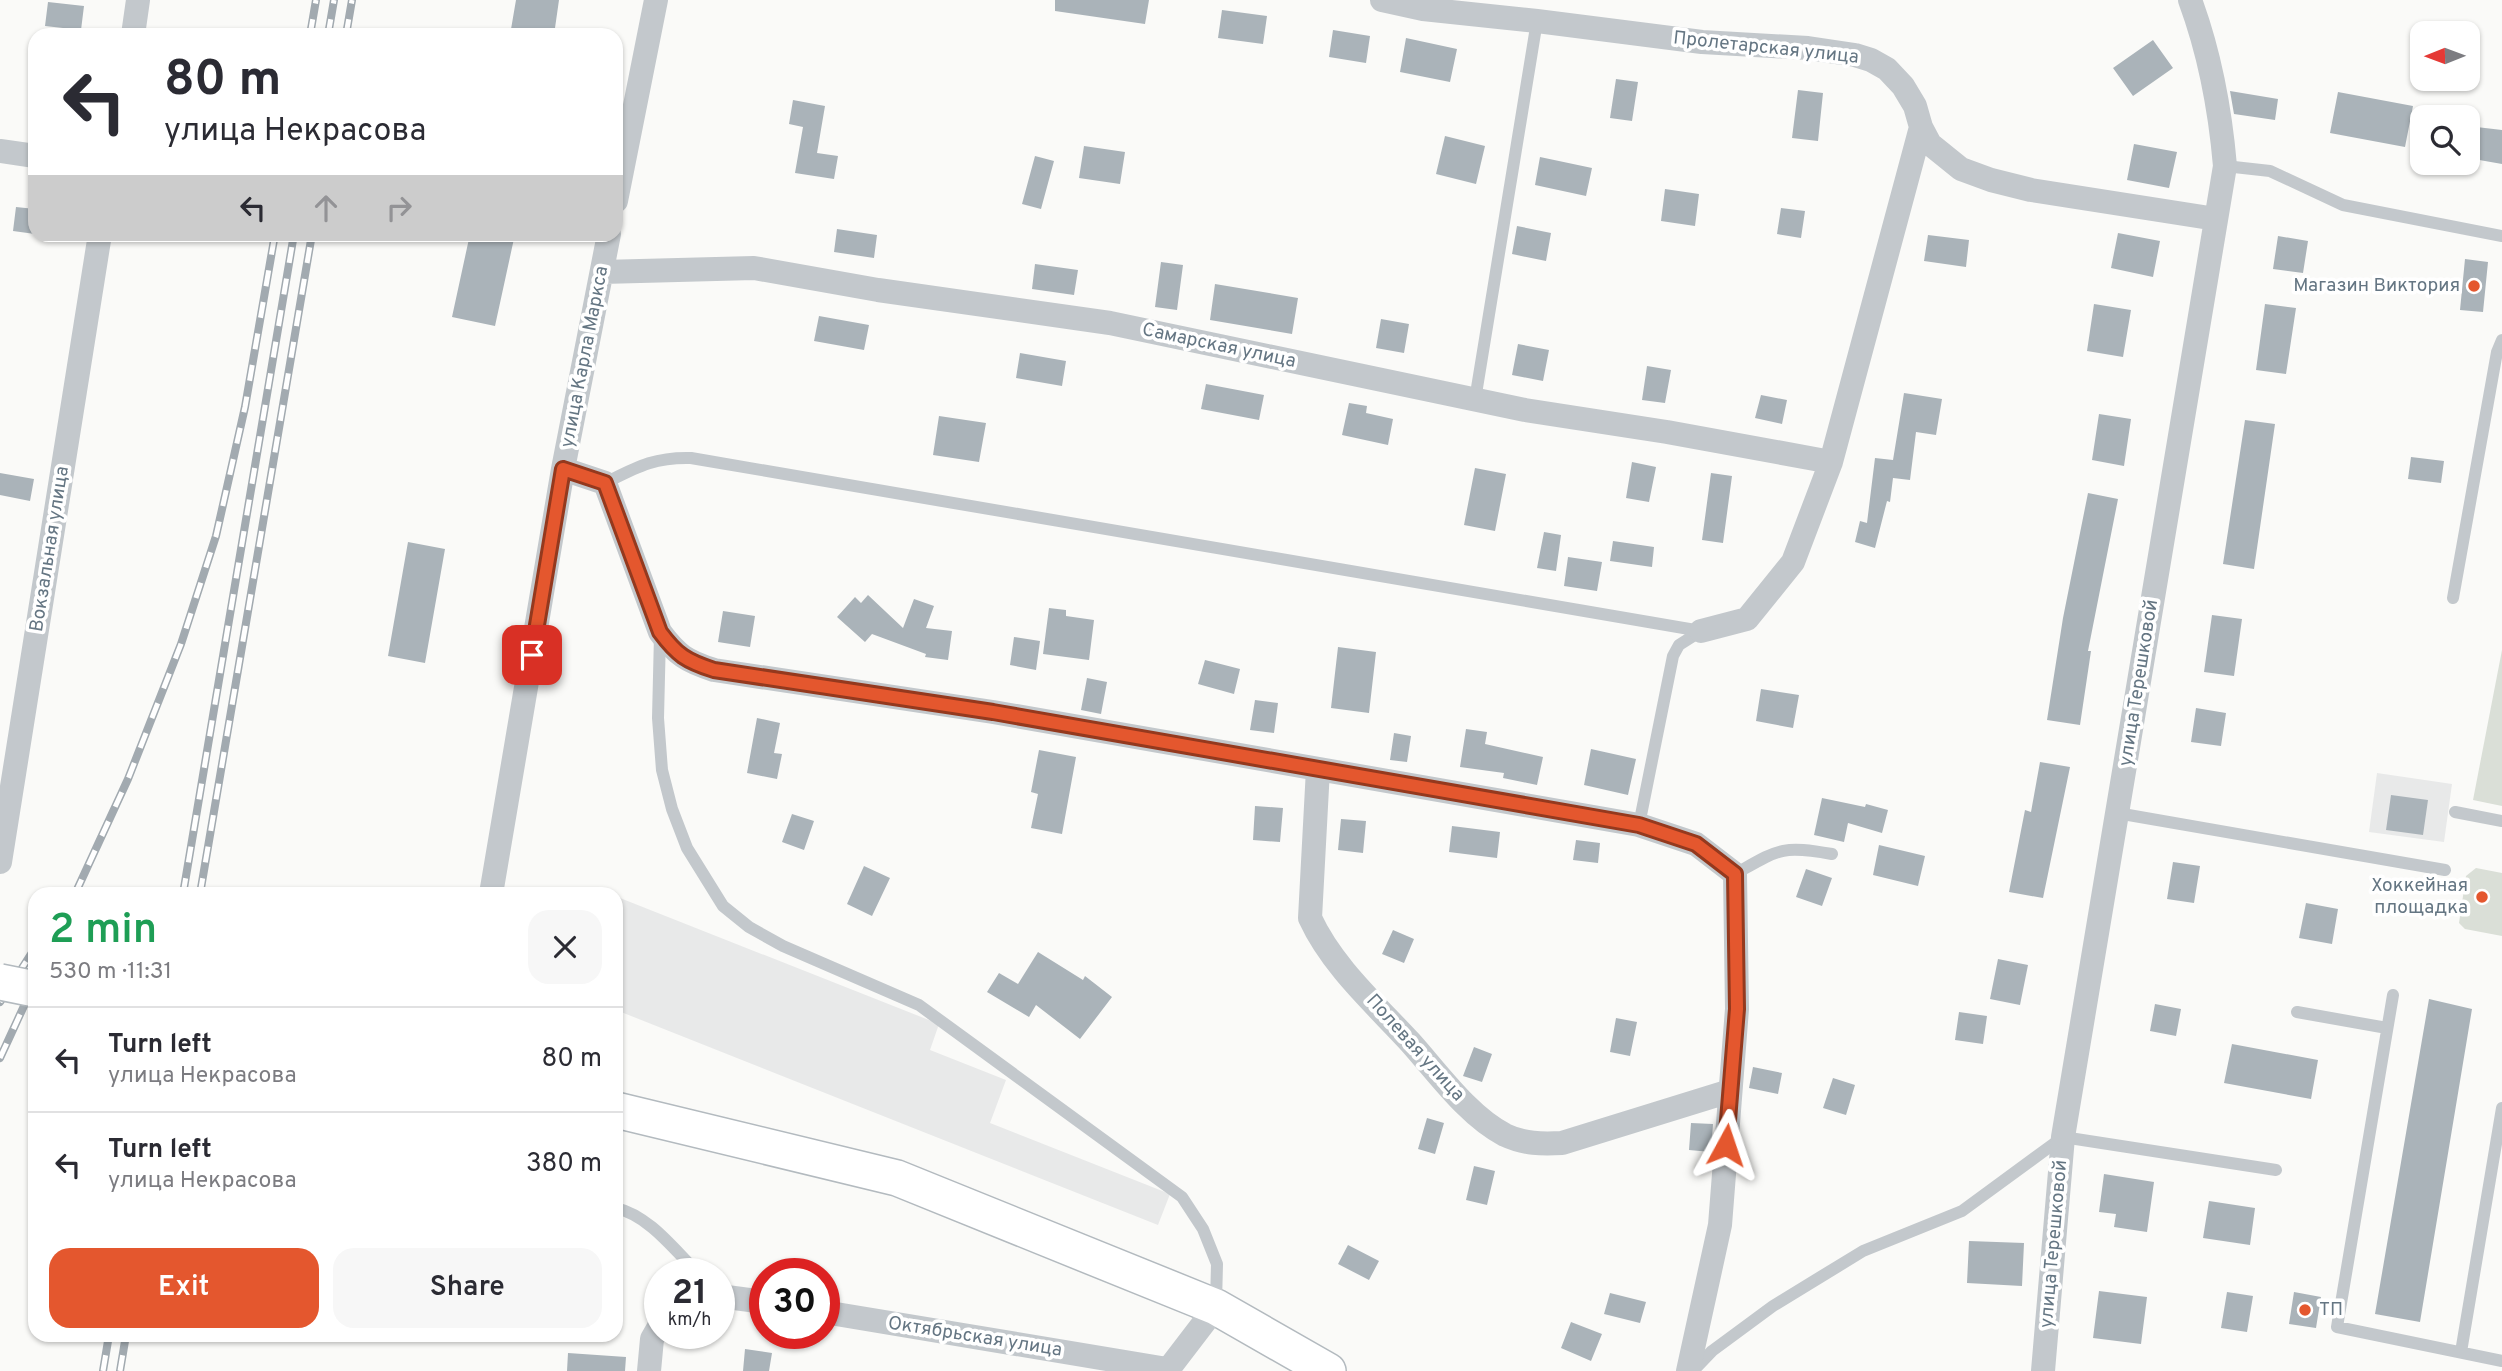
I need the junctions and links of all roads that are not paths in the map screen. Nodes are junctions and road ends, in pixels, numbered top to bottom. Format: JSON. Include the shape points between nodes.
{"nodes":[{"id":1,"x":138,"y":0,"type":"edge"},
{"id":2,"x":656,"y":0,"type":"edge"},
{"id":3,"x":1382,"y":0,"type":"edge"},
{"id":4,"x":2190,"y":0,"type":"edge"},
{"id":5,"x":1424,"y":5,"type":"edge"},
{"id":6,"x":1539,"y":10,"type":"edge"},
{"id":7,"x":134,"y":28,"type":"edge"},
{"id":8,"x":1922,"y":127,"type":"junction"},
{"id":9,"x":0,"y":151,"type":"edge"},
{"id":10,"x":28,"y":155,"type":"edge"},
{"id":11,"x":623,"y":166,"type":"edge"},
{"id":12,"x":2225,"y":166,"type":"junction"},
{"id":13,"x":2216,"y":219,"type":"junction"},
{"id":14,"x":2502,"y":236,"type":"edge"},
{"id":15,"x":99,"y":242,"type":"edge"},
{"id":16,"x":608,"y":242,"type":"edge"},
{"id":17,"x":602,"y":272,"type":"junction"},
{"id":18,"x":2502,"y":340,"type":"edge"},
{"id":19,"x":1475,"y":400,"type":"junction"},
{"id":20,"x":1831,"y":462,"type":"junction"},
{"id":21,"x":563,"y":469,"type":"junction"},
{"id":22,"x":605,"y":483,"type":"junction"},
{"id":23,"x":2453,"y":598,"type":"dead end"},
{"id":24,"x":1700,"y":631,"type":"junction"},
{"id":25,"x":660,"y":632,"type":"junction"},
{"id":26,"x":1318,"y":769,"type":"junction"},
{"id":27,"x":2455,"y":812,"type":"dead end"},
{"id":28,"x":2117,"y":813,"type":"junction"},
{"id":29,"x":2502,"y":821,"type":"edge"},
{"id":30,"x":1639,"y":825,"type":"junction"},
{"id":31,"x":1832,"y":854,"type":"dead end"},
{"id":32,"x":0,"y":862,"type":"edge"},
{"id":33,"x":2445,"y":870,"type":"dead end"},
{"id":34,"x":1735,"y":874,"type":"junction"},
{"id":35,"x":492,"y":887,"type":"edge"},
{"id":36,"x":0,"y":982,"type":"edge"},
{"id":37,"x":28,"y":988,"type":"edge"},
{"id":38,"x":2393,"y":995,"type":"dead end"},
{"id":39,"x":2297,"y":1012,"type":"dead end"},
{"id":40,"x":2386,"y":1028,"type":"junction"},
{"id":41,"x":1730,"y":1091,"type":"junction"},
{"id":42,"x":2502,"y":1108,"type":"edge"},
{"id":43,"x":623,"y":1112,"type":"edge"},
{"id":44,"x":2063,"y":1136,"type":"junction"},
{"id":45,"x":2276,"y":1170,"type":"dead end"},
{"id":46,"x":623,"y":1210,"type":"edge"},
{"id":47,"x":683,"y":1258,"type":"edge"},
{"id":48,"x":1216,"y":1307,"type":"junction"},
{"id":49,"x":840,"y":1315,"type":"edge"},
{"id":50,"x":651,"y":1349,"type":"edge"},
{"id":51,"x":2462,"y":1352,"type":"junction"},
{"id":52,"x":2502,"y":1361,"type":"edge"},
{"id":53,"x":1167,"y":1370,"type":"edge"},
{"id":54,"x":649,"y":1371,"type":"edge"},
{"id":55,"x":1328,"y":1371,"type":"edge"},
{"id":56,"x":1690,"y":1371,"type":"edge"},
{"id":57,"x":2043,"y":1371,"type":"edge"}],
"edges":[{"from":1,"to":7,"type":"street"},
{"from":2,"to":11,"type":"street"},
{"from":3,"to":5,"type":"street","name":"Пролетарская улица"},
{"from":4,"to":12,"type":"street","name":"улица Терешковой","via":[[2211,68]]},
{"from":5,"to":6,"type":"street","name":"Пролетарская улица"},
{"from":6,"to":8,"type":"street","name":"Пролетарская улица","via":[[1702,42],[1855,55],[1886,69],[1903,86]]},
{"from":6,"to":19,"type":"lane"},
{"from":8,"to":13,"type":"street","name":"Пролетарская улица","via":[[1943,156],[1961,169],[1991,180]]},
{"from":8,"to":20,"type":"street"},
{"from":9,"to":10,"type":"street"},
{"from":12,"to":13,"type":"street","name":"улица Терешковой"},
{"from":12,"to":14,"type":"lane","via":[[2270,171],[2343,205]]},
{"from":13,"to":28,"type":"street","name":"улица Терешковой"},
{"from":15,"to":32,"type":"street","name":"Вокзальная улица"},
{"from":16,"to":17,"type":"street","name":"улица Карла Маркса"},
{"from":17,"to":19,"type":"street","name":"Самарская улица","via":[[754,268],[1110,323]]},
{"from":17,"to":21,"type":"street","name":"улица Карла Маркса"},
{"from":18,"to":23,"type":"lane"},
{"from":19,"to":20,"type":"street","name":"Самарская улица"},
{"from":20,"to":24,"type":"street","via":[[1793,562],[1747,619]]},
{"from":21,"to":22,"type":"street"},
{"from":21,"to":35,"type":"street","name":"улица Карла Маркса"},
{"from":22,"to":24,"type":"lane","via":[[650,461],[691,458]]},
{"from":22,"to":25,"type":"street"},
{"from":24,"to":30,"type":"lane","via":[[1679,645],[1673,656]]},
{"from":25,"to":26,"type":"street","via":[[676,653],[714,670],[993,712]]},
{"from":25,"to":48,"type":"lane","via":[[662,770],[687,848],[723,906],[783,946],[919,1005],[1182,1197],[1203,1229],[1217,1264]]},
{"from":26,"to":30,"type":"street"},
{"from":26,"to":41,"type":"street","name":"Полевая улица","via":[[1310,918],[1320,940],[1462,1102],[1504,1134],[1534,1144],[1562,1143]]},
{"from":27,"to":29,"type":"lane"},
{"from":28,"to":33,"type":"lane"},
{"from":28,"to":44,"type":"street","name":"улица Терешковой"},
{"from":30,"to":34,"type":"street","via":[[1696,844]]},
{"from":31,"to":34,"type":"lane","via":[[1796,848],[1773,852]]},
{"from":34,"to":41,"type":"street","via":[[1737,1009]]},
{"from":36,"to":37,"type":"street","bridge":true},
{"from":38,"to":40,"type":"lane"},
{"from":39,"to":40,"type":"lane"},
{"from":40,"to":51,"type":"lane","via":[[2337,1327]]},
{"from":41,"to":56,"type":"street","via":[[1720,1225]]},
{"from":42,"to":51,"type":"lane"},
{"from":43,"to":48,"type":"street","via":[[897,1178]]},
{"from":44,"to":45,"type":"lane"},
{"from":44,"to":56,"type":"lane","via":[[1962,1211],[1864,1251],[1773,1306]]},
{"from":44,"to":57,"type":"street","name":"улица Терешковой"},
{"from":46,"to":47,"type":"lane","via":[[646,1222]]},
{"from":48,"to":53,"type":"street"},
{"from":48,"to":55,"type":"street"},
{"from":49,"to":53,"type":"street","name":"Октябрьская улица"},
{"from":50,"to":54,"type":"street"},
{"from":51,"to":52,"type":"lane"}]}
